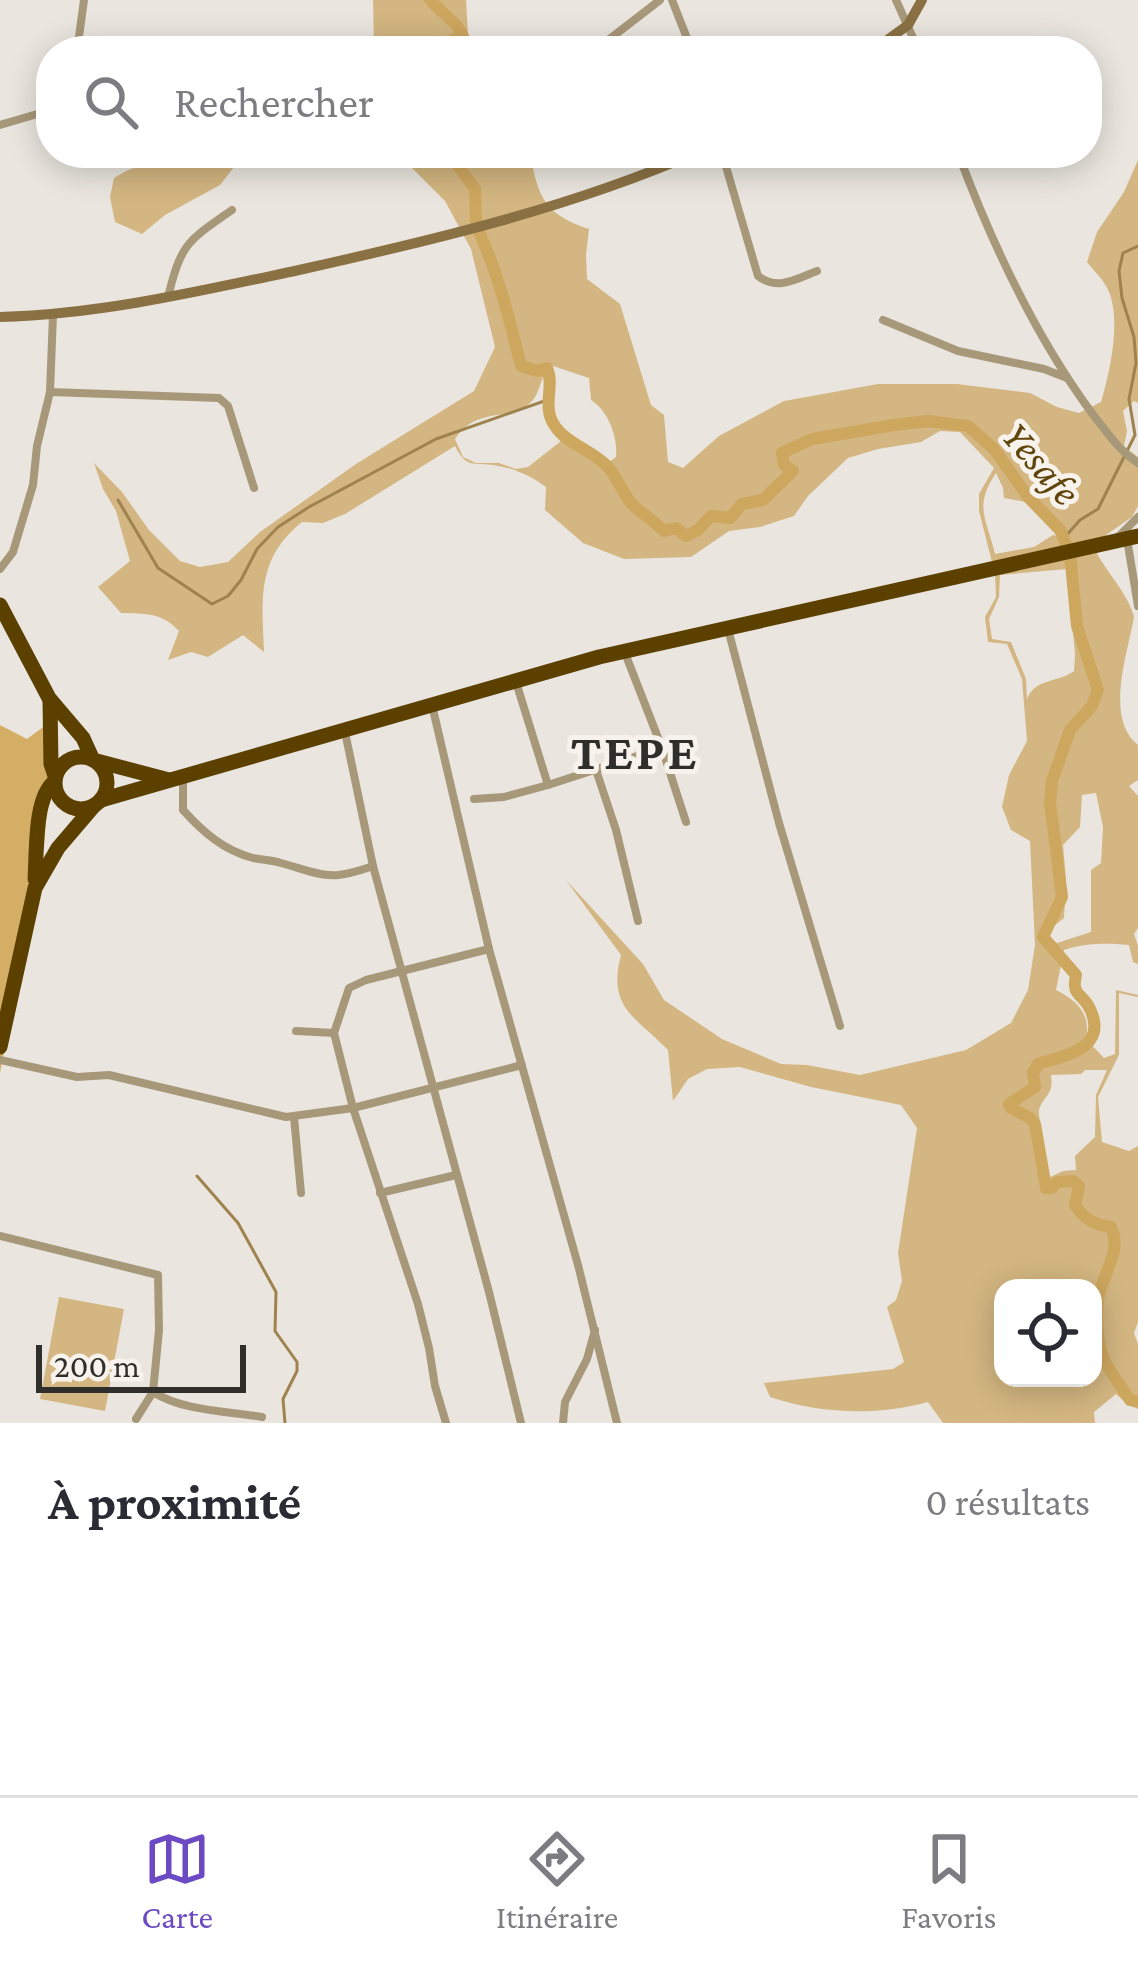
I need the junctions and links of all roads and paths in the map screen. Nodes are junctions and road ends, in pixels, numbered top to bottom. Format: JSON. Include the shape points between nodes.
{"nodes":[{"id":1,"x":84,"y":0,"type":"edge"},
{"id":2,"x":660,"y":0,"type":"edge"},
{"id":3,"x":672,"y":0,"type":"edge"},
{"id":4,"x":896,"y":0,"type":"edge"},
{"id":5,"x":922,"y":0,"type":"edge"},
{"id":6,"x":908,"y":25,"type":"junction"},
{"id":7,"x":78,"y":36,"type":"edge"},
{"id":8,"x":613,"y":36,"type":"edge"},
{"id":9,"x":686,"y":36,"type":"edge"},
{"id":10,"x":893,"y":36,"type":"edge"},
{"id":11,"x":913,"y":36,"type":"edge"},
{"id":12,"x":36,"y":114,"type":"edge"},
{"id":13,"x":0,"y":125,"type":"edge"},
{"id":14,"x":657,"y":168,"type":"edge"},
{"id":15,"x":726,"y":168,"type":"edge"},
{"id":16,"x":964,"y":168,"type":"edge"},
{"id":17,"x":232,"y":210,"type":"dead end"},
{"id":18,"x":817,"y":272,"type":"dead end"},
{"id":19,"x":168,"y":298,"type":"junction"},
{"id":20,"x":52,"y":315,"type":"junction"},
{"id":21,"x":0,"y":317,"type":"edge"},
{"id":22,"x":883,"y":320,"type":"dead end"},
{"id":23,"x":1068,"y":378,"type":"junction"},
{"id":24,"x":50,"y":392,"type":"junction"},
{"id":25,"x":1136,"y":462,"type":"edge"},
{"id":26,"x":254,"y":488,"type":"dead end"},
{"id":27,"x":1138,"y":517,"type":"edge"},
{"id":28,"x":1126,"y":538,"type":"edge"},
{"id":29,"x":0,"y":569,"type":"edge"},
{"id":30,"x":0,"y":604,"type":"edge"},
{"id":31,"x":1138,"y":606,"type":"edge"},
{"id":32,"x":727,"y":628,"type":"junction"},
{"id":33,"x":625,"y":652,"type":"junction"},
{"id":34,"x":516,"y":680,"type":"junction"},
{"id":35,"x":49,"y":698,"type":"junction"},
{"id":36,"x":432,"y":704,"type":"junction"},
{"id":37,"x":344,"y":730,"type":"junction"},
{"id":38,"x":662,"y":748,"type":"junction"},
{"id":39,"x":93,"y":760,"type":"junction"},
{"id":40,"x":596,"y":770,"type":"junction"},
{"id":41,"x":55,"y":779,"type":"junction"},
{"id":42,"x":178,"y":779,"type":"junction"},
{"id":43,"x":548,"y":785,"type":"junction"},
{"id":44,"x":474,"y":799,"type":"dead end"},
{"id":45,"x":98,"y":803,"type":"junction"},
{"id":46,"x":686,"y":822,"type":"dead end"},
{"id":47,"x":373,"y":866,"type":"junction"},
{"id":48,"x":35,"y":888,"type":"junction"},
{"id":49,"x":638,"y":921,"type":"dead end"},
{"id":50,"x":489,"y":950,"type":"junction"},
{"id":51,"x":402,"y":973,"type":"junction"},
{"id":52,"x":841,"y":1026,"type":"dead end"},
{"id":53,"x":296,"y":1031,"type":"dead end"},
{"id":54,"x":334,"y":1033,"type":"junction"},
{"id":55,"x":0,"y":1047,"type":"edge"},
{"id":56,"x":0,"y":1060,"type":"edge"},
{"id":57,"x":522,"y":1065,"type":"junction"},
{"id":58,"x":433,"y":1088,"type":"junction"},
{"id":59,"x":353,"y":1108,"type":"junction"},
{"id":60,"x":294,"y":1117,"type":"junction"},
{"id":61,"x":456,"y":1174,"type":"junction"},
{"id":62,"x":301,"y":1193,"type":"dead end"},
{"id":63,"x":380,"y":1193,"type":"junction"},
{"id":64,"x":0,"y":1236,"type":"edge"},
{"id":65,"x":596,"y":1329,"type":"junction"},
{"id":66,"x":152,"y":1392,"type":"junction"},
{"id":67,"x":262,"y":1417,"type":"dead end"},
{"id":68,"x":136,"y":1419,"type":"dead end"},
{"id":69,"x":446,"y":1423,"type":"edge"},
{"id":70,"x":521,"y":1423,"type":"edge"},
{"id":71,"x":563,"y":1423,"type":"edge"},
{"id":72,"x":617,"y":1423,"type":"edge"}],
"edges":[{"from":1,"to":7,"type":"street"},
{"from":2,"to":8,"type":"street"},
{"from":3,"to":9,"type":"street"},
{"from":4,"to":6,"type":"street"},
{"from":5,"to":6,"type":"street"},
{"from":6,"to":10,"type":"street"},
{"from":6,"to":11,"type":"street"},
{"from":12,"to":13,"type":"street"},
{"from":14,"to":19,"type":"street","via":[[563,204],[401,248]]},
{"from":15,"to":18,"type":"street","via":[[758,276],[780,285]]},
{"from":16,"to":23,"type":"street"},
{"from":17,"to":19,"type":"street","via":[[187,242]]},
{"from":19,"to":20,"type":"street"},
{"from":20,"to":21,"type":"street"},
{"from":20,"to":24,"type":"street"},
{"from":22,"to":23,"type":"street","via":[[958,351]]},
{"from":23,"to":25,"type":"street"},
{"from":24,"to":26,"type":"street","via":[[219,398]]},
{"from":24,"to":29,"type":"street","via":[[33,485]]},
{"from":27,"to":28,"type":"street"},
{"from":28,"to":31,"type":"street"},
{"from":28,"to":32,"type":"highway"},
{"from":30,"to":35,"type":"highway"},
{"from":32,"to":33,"type":"highway"},
{"from":32,"to":52,"type":"street"},
{"from":33,"to":34,"type":"highway"},
{"from":33,"to":38,"type":"street"},
{"from":34,"to":36,"type":"highway"},
{"from":34,"to":43,"type":"street"},
{"from":35,"to":39,"type":"highway"},
{"from":35,"to":41,"type":"highway"},
{"from":36,"to":37,"type":"highway"},
{"from":36,"to":50,"type":"street"},
{"from":37,"to":42,"type":"highway"},
{"from":37,"to":47,"type":"street"},
{"from":38,"to":40,"type":"street"},
{"from":38,"to":46,"type":"street"},
{"from":39,"to":41,"type":"highway","via":[[70,759]]},
{"from":39,"to":42,"type":"highway"},
{"from":39,"to":45,"type":"highway","via":[[107,778]]},
{"from":40,"to":43,"type":"street"},
{"from":40,"to":49,"type":"street"},
{"from":41,"to":45,"type":"highway","via":[[63,803],[78,810]]},
{"from":41,"to":48,"type":"highway","via":[[42,801]]},
{"from":42,"to":45,"type":"highway"},
{"from":42,"to":47,"type":"street","via":[[183,810],[234,851],[316,875]]},
{"from":43,"to":44,"type":"street"},
{"from":45,"to":48,"type":"highway"},
{"from":47,"to":51,"type":"street"},
{"from":48,"to":55,"type":"highway"},
{"from":50,"to":51,"type":"street"},
{"from":50,"to":57,"type":"street"},
{"from":51,"to":54,"type":"street","via":[[349,988]]},
{"from":51,"to":58,"type":"street"},
{"from":53,"to":54,"type":"street"},
{"from":54,"to":59,"type":"street"},
{"from":56,"to":60,"type":"street","via":[[76,1077],[109,1075]]},
{"from":57,"to":58,"type":"street"},
{"from":57,"to":65,"type":"street"},
{"from":58,"to":59,"type":"street"},
{"from":58,"to":61,"type":"street"},
{"from":59,"to":60,"type":"street"},
{"from":59,"to":63,"type":"street"},
{"from":60,"to":62,"type":"street"},
{"from":61,"to":63,"type":"street"},
{"from":61,"to":70,"type":"street"},
{"from":63,"to":69,"type":"street"},
{"from":64,"to":66,"type":"street","via":[[158,1275]]},
{"from":65,"to":71,"type":"street"},
{"from":65,"to":72,"type":"street"},
{"from":66,"to":67,"type":"street"},
{"from":66,"to":68,"type":"street"}]}
